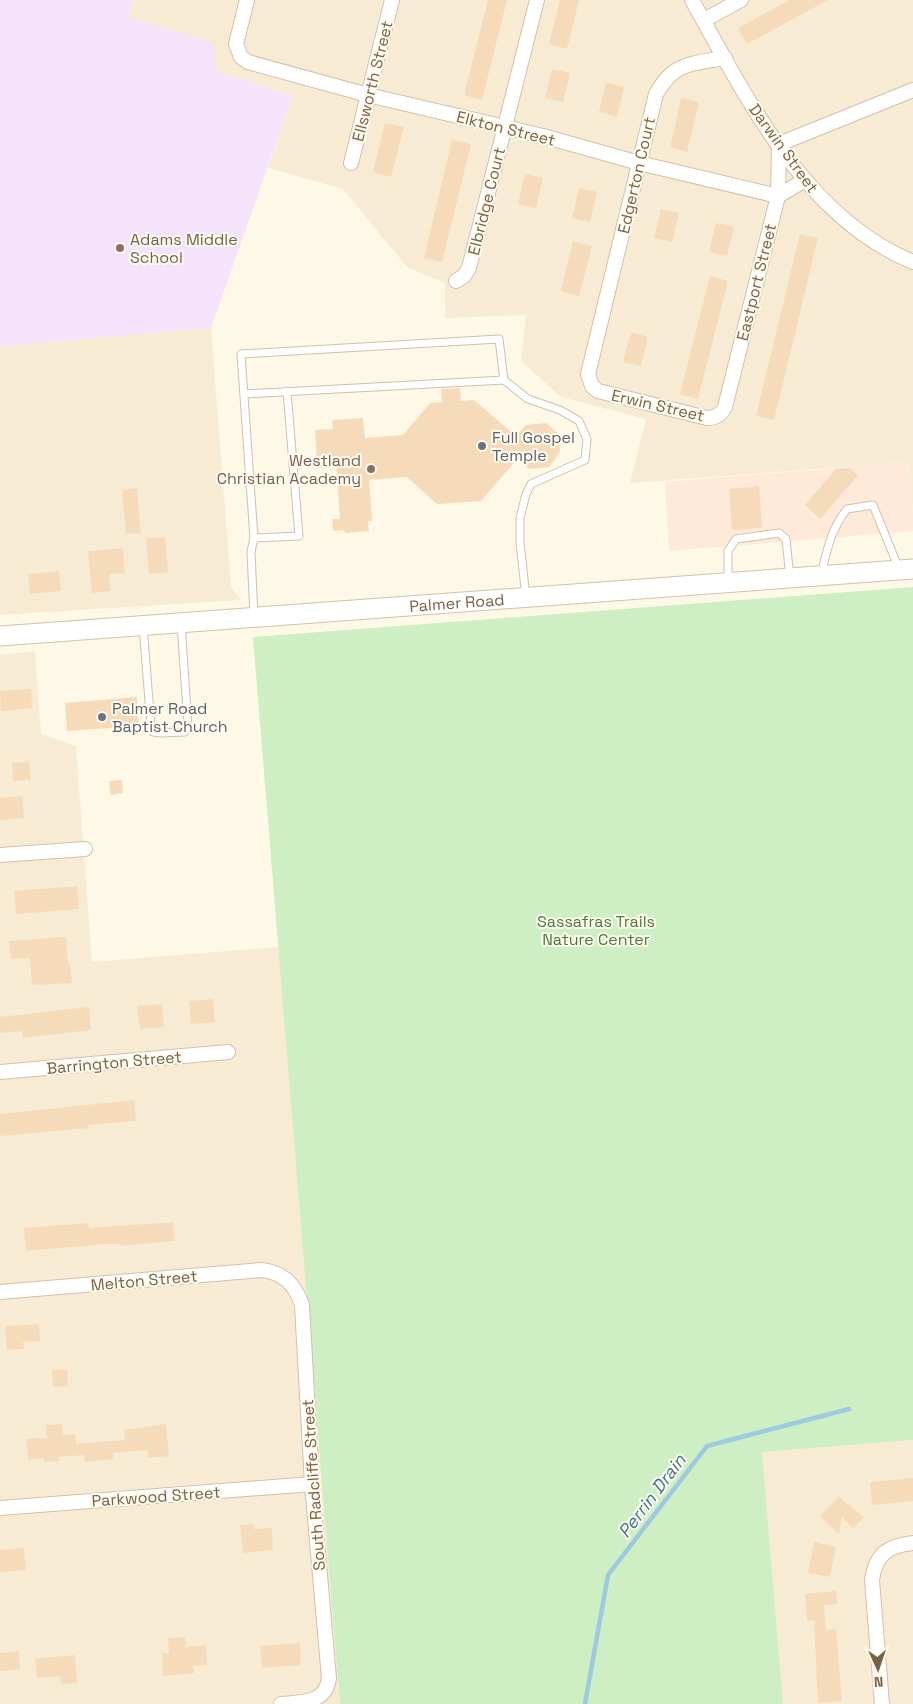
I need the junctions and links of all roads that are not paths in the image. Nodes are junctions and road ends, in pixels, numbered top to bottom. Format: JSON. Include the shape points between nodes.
{"nodes":[{"id":1,"x":247,"y":0,"type":"edge"},
{"id":2,"x":392,"y":0,"type":"edge"},
{"id":3,"x":537,"y":0,"type":"edge"},
{"id":4,"x":692,"y":0,"type":"edge"},
{"id":5,"x":741,"y":0,"type":"edge"},
{"id":6,"x":704,"y":20,"type":"junction"},
{"id":7,"x":725,"y":58,"type":"junction"},
{"id":8,"x":913,"y":90,"type":"edge"},
{"id":9,"x":368,"y":95,"type":"junction"},
{"id":10,"x":505,"y":128,"type":"junction"},
{"id":11,"x":779,"y":144,"type":"junction"},
{"id":12,"x":351,"y":163,"type":"dead end"},
{"id":13,"x":639,"y":163,"type":"junction"},
{"id":14,"x":805,"y":180,"type":"junction"},
{"id":15,"x":778,"y":196,"type":"junction"},
{"id":16,"x":913,"y":262,"type":"edge"},
{"id":17,"x":456,"y":281,"type":"dead end"},
{"id":18,"x":598,"y":336,"type":"joint"},
{"id":19,"x":504,"y":380,"type":"junction"},
{"id":20,"x":287,"y":392,"type":"junction"},
{"id":21,"x":244,"y":394,"type":"junction"},
{"id":22,"x":718,"y":415,"type":"joint"},
{"id":23,"x":254,"y":538,"type":"junction"},
{"id":24,"x":906,"y":569,"type":"edge"},
{"id":25,"x":821,"y":576,"type":"junction"},
{"id":26,"x":790,"y":578,"type":"junction"},
{"id":27,"x":728,"y":583,"type":"junction"},
{"id":28,"x":526,"y":597,"type":"junction"},
{"id":29,"x":254,"y":617,"type":"junction"},
{"id":30,"x":181,"y":623,"type":"junction"},
{"id":31,"x":143,"y":625,"type":"junction"},
{"id":32,"x":0,"y":636,"type":"edge"},
{"id":33,"x":85,"y":849,"type":"dead end"},
{"id":34,"x":0,"y":855,"type":"edge"},
{"id":35,"x":228,"y":1052,"type":"dead end"},
{"id":36,"x":0,"y":1072,"type":"edge"},
{"id":37,"x":287,"y":1279,"type":"joint"},
{"id":38,"x":0,"y":1292,"type":"edge"},
{"id":39,"x":312,"y":1484,"type":"junction"},
{"id":40,"x":0,"y":1508,"type":"edge"},
{"id":41,"x":913,"y":1543,"type":"edge"},
{"id":42,"x":281,"y":1704,"type":"edge"},
{"id":43,"x":882,"y":1704,"type":"edge"}],
"edges":[{"from":1,"to":9,"type":"street","name":"Elkton Street","via":[[236,44],[240,57],[248,62]]},
{"from":2,"to":9,"type":"street","name":"Ellsworth Street"},
{"from":3,"to":10,"type":"street","name":"Elbridge Court"},
{"from":4,"to":6,"type":"street","name":"Darwin Street"},
{"from":5,"to":6,"type":"street"},
{"from":6,"to":7,"type":"street","name":"Darwin Street"},
{"from":7,"to":11,"type":"street","name":"Darwin Street","via":[[757,114]]},
{"from":7,"to":13,"type":"street","name":"Edgerton Court","via":[[682,68],[665,80],[656,94]]},
{"from":8,"to":11,"type":"street"},
{"from":9,"to":10,"type":"street","name":"Elkton Street"},
{"from":9,"to":12,"type":"street","name":"Ellsworth Street"},
{"from":10,"to":13,"type":"street","name":"Elkton Street"},
{"from":10,"to":17,"type":"street","name":"Elbridge Court","via":[[469,268]]},
{"from":11,"to":14,"type":"street","name":"Darwin Street"},
{"from":11,"to":15,"type":"street","name":"Eastport Street"},
{"from":13,"to":15,"type":"street","name":"Elkton Street"},
{"from":13,"to":18,"type":"street","name":"Edgerton Court"},
{"from":14,"to":15,"type":"street"},
{"from":14,"to":16,"type":"street","name":"Darwin Street","via":[[853,228]]},
{"from":15,"to":22,"type":"street","name":"Eastport Street","via":[[725,407]]},
{"from":18,"to":22,"type":"street","name":"Erwin Street","via":[[588,374],[592,386],[598,391],[707,418]]},
{"from":19,"to":20,"type":"lane"},
{"from":19,"to":21,"type":"lane","via":[[499,339],[241,354]]},
{"from":19,"to":28,"type":"lane","via":[[528,399],[560,410],[579,421],[587,439],[585,460],[531,484],[526,494],[520,518]]},
{"from":20,"to":21,"type":"lane"},
{"from":20,"to":23,"type":"lane","via":[[299,536]]},
{"from":21,"to":23,"type":"lane"},
{"from":23,"to":29,"type":"lane","via":[[251,552]]},
{"from":24,"to":25,"type":"street","name":"Palmer Road"},
{"from":24,"to":25,"type":"lane","via":[[873,505],[847,509],[837,522]]},
{"from":25,"to":26,"type":"street","name":"Palmer Road"},
{"from":26,"to":27,"type":"street","name":"Palmer Road"},
{"from":26,"to":27,"type":"lane","via":[[786,539],[779,532],[736,539],[728,551]]},
{"from":27,"to":28,"type":"street","name":"Palmer Road"},
{"from":28,"to":29,"type":"street","name":"Palmer Road"},
{"from":29,"to":30,"type":"street","name":"Palmer Road"},
{"from":30,"to":31,"type":"street","name":"Palmer Road"},
{"from":30,"to":31,"type":"lane","via":[[188,726],[186,732],[160,734],[153,732],[151,726]]},
{"from":31,"to":32,"type":"street","name":"Palmer Road"},
{"from":33,"to":34,"type":"street"},
{"from":35,"to":36,"type":"street","name":"Barrington Street"},
{"from":37,"to":38,"type":"street","name":"Melton Street","via":[[261,1270]]},
{"from":37,"to":39,"type":"street","name":"South Radcliffe Street","via":[[302,1305]]},
{"from":39,"to":40,"type":"street","name":"Parkwood Street"},
{"from":39,"to":42,"type":"street","name":"South Radcliffe Street","via":[[329,1678],[318,1698]]},
{"from":41,"to":43,"type":"street","via":[[893,1547],[882,1554],[874,1567],[872,1580]]}]}
